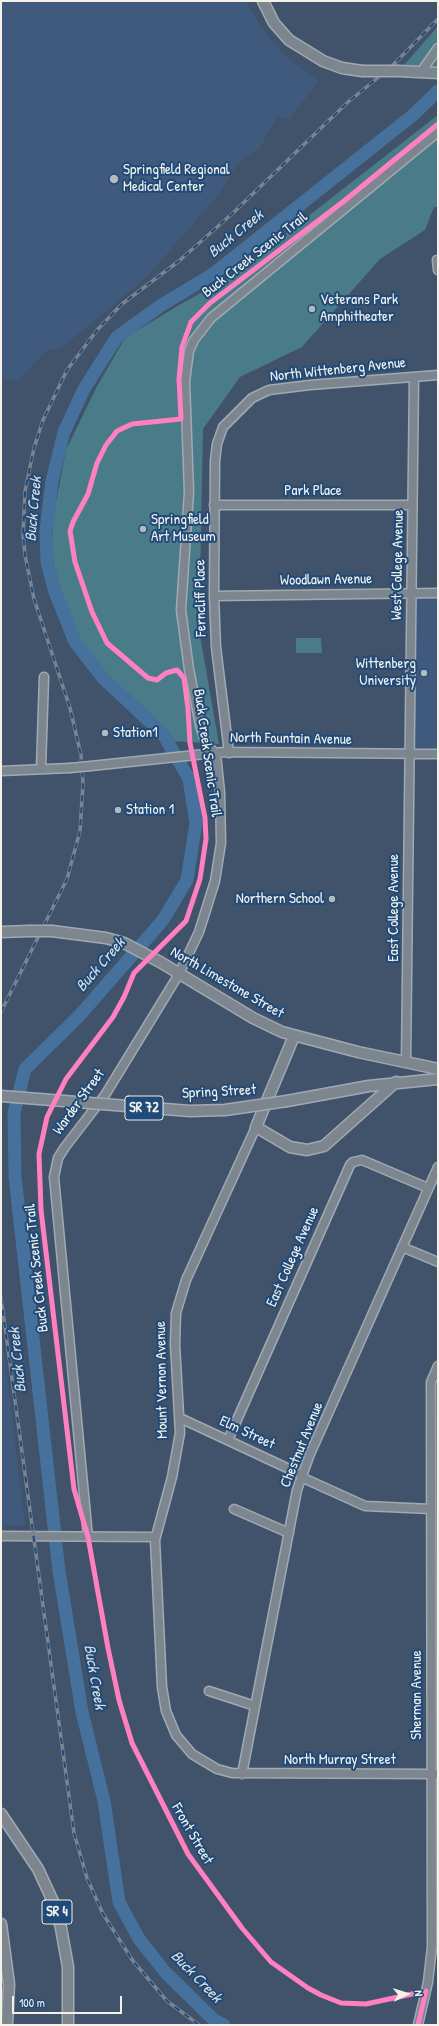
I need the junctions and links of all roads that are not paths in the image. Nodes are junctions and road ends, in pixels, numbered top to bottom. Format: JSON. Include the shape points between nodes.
{"nodes":[{"id":1,"x":262,"y":1,"type":"edge"},
{"id":2,"x":438,"y":48,"type":"edge"},
{"id":3,"x":430,"y":72,"type":"edge"},
{"id":4,"x":438,"y":132,"type":"edge"},
{"id":5,"x":437,"y":260,"type":"edge"},
{"id":6,"x":438,"y":270,"type":"edge"},
{"id":7,"x":438,"y":375,"type":"edge"},
{"id":8,"x":414,"y":376,"type":"junction"},
{"id":9,"x":246,"y":404,"type":"joint"},
{"id":10,"x":214,"y":505,"type":"junction"},
{"id":11,"x":412,"y":505,"type":"junction"},
{"id":12,"x":411,"y":593,"type":"junction"},
{"id":13,"x":438,"y":593,"type":"edge"},
{"id":14,"x":214,"y":596,"type":"junction"},
{"id":15,"x":44,"y":677,"type":"dead end"},
{"id":16,"x":229,"y":752,"type":"junction"},
{"id":17,"x":216,"y":754,"type":"junction"},
{"id":18,"x":409,"y":754,"type":"junction"},
{"id":19,"x":438,"y":754,"type":"edge"},
{"id":20,"x":41,"y":769,"type":"junction"},
{"id":21,"x":1,"y":772,"type":"edge"},
{"id":22,"x":1,"y":932,"type":"edge"},
{"id":23,"x":179,"y":974,"type":"junction"},
{"id":24,"x":294,"y":1036,"type":"junction"},
{"id":25,"x":406,"y":1062,"type":"junction"},
{"id":26,"x":438,"y":1077,"type":"edge"},
{"id":27,"x":396,"y":1082,"type":"junction"},
{"id":28,"x":1,"y":1096,"type":"edge"},
{"id":29,"x":256,"y":1127,"type":"junction"},
{"id":30,"x":438,"y":1167,"type":"edge"},
{"id":31,"x":428,"y":1188,"type":"junction"},
{"id":32,"x":402,"y":1247,"type":"junction"},
{"id":33,"x":438,"y":1262,"type":"edge"},
{"id":34,"x":438,"y":1366,"type":"edge"},
{"id":35,"x":180,"y":1418,"type":"junction"},
{"id":36,"x":228,"y":1440,"type":"junction"},
{"id":37,"x":434,"y":1455,"type":"edge"},
{"id":38,"x":302,"y":1476,"type":"junction"},
{"id":39,"x":234,"y":1509,"type":"dead end"},
{"id":40,"x":431,"y":1509,"type":"junction"},
{"id":41,"x":289,"y":1533,"type":"junction"},
{"id":42,"x":1,"y":1536,"type":"edge"},
{"id":43,"x":88,"y":1537,"type":"junction"},
{"id":44,"x":155,"y":1537,"type":"junction"},
{"id":45,"x":435,"y":1615,"type":"edge"},
{"id":46,"x":161,"y":1673,"type":"joint"},
{"id":47,"x":210,"y":1691,"type":"dead end"},
{"id":48,"x":255,"y":1706,"type":"junction"},
{"id":49,"x":242,"y":1774,"type":"junction"},
{"id":50,"x":434,"y":1774,"type":"edge"},
{"id":51,"x":1,"y":1814,"type":"edge"},
{"id":52,"x":1,"y":1924,"type":"edge"},
{"id":53,"x":7,"y":2025,"type":"edge"},
{"id":54,"x":68,"y":2025,"type":"edge"},
{"id":55,"x":418,"y":2025,"type":"edge"}],
"edges":[{"from":1,"to":3,"type":"main road","bridge":true,"via":[[274,23],[289,40],[323,61],[342,68],[362,71]]},
{"from":2,"to":3,"type":"street"},
{"from":4,"to":17,"type":"street","via":[[211,318],[194,340],[190,351],[185,381],[189,492],[181,610],[200,725],[206,744]]},
{"from":5,"to":6,"type":"street"},
{"from":7,"to":8,"type":"street","name":"North Wittenberg Avenue"},
{"from":8,"to":9,"type":"street","name":"North Wittenberg Avenue","via":[[279,388],[260,393]]},
{"from":8,"to":11,"type":"street","name":"West College Avenue"},
{"from":9,"to":10,"type":"street","name":"Ferncliff Place","via":[[228,421],[219,436],[215,461]]},
{"from":10,"to":11,"type":"street","name":"Park Place"},
{"from":10,"to":14,"type":"street","name":"Ferncliff Place"},
{"from":11,"to":12,"type":"street","name":"West College Avenue"},
{"from":12,"to":13,"type":"street","name":"Woodlawn Avenue"},
{"from":12,"to":14,"type":"street","name":"Woodlawn Avenue"},
{"from":12,"to":18,"type":"street","name":"West College Avenue"},
{"from":14,"to":16,"type":"street","name":"Ferncliff Place","via":[[216,647]]},
{"from":15,"to":20,"type":"street"},
{"from":16,"to":17,"type":"street","name":"North Fountain Avenue"},
{"from":16,"to":18,"type":"street","name":"North Fountain Avenue"},
{"from":17,"to":20,"type":"street","name":"North Fountain Avenue","bridge":true},
{"from":17,"to":23,"type":"street","name":"Warder Street","via":[[222,825],[219,864],[199,932]]},
{"from":18,"to":19,"type":"street","name":"North Fountain Avenue"},
{"from":18,"to":25,"type":"street","name":"East College Avenue"},
{"from":20,"to":21,"type":"street","name":"North Fountain Avenue"},
{"from":22,"to":23,"type":"main road","name":"North Limestone Street","bridge":true,"via":[[52,931],[107,938],[124,943]]},
{"from":23,"to":24,"type":"main road","name":"North Limestone Street","via":[[253,1018]]},
{"from":23,"to":43,"type":"street","name":"Warder Street","via":[[105,1095],[58,1158],[54,1177]]},
{"from":24,"to":25,"type":"main road","name":"North Limestone Street"},
{"from":24,"to":29,"type":"main road","name":"Mount Vernon Avenue"},
{"from":25,"to":26,"type":"main road","name":"North Limestone Street"},
{"from":26,"to":27,"type":"main road","name":"Spring Street","number":"SR 72"},
{"from":27,"to":28,"type":"main road","name":"Spring Street","number":"SR 72","bridge":true,"via":[[287,1102],[225,1110],[190,1111]]},
{"from":27,"to":29,"type":"main road","via":[[331,1140],[315,1149],[290,1148]]},
{"from":29,"to":35,"type":"street","name":"Mount Vernon Avenue","via":[[179,1298],[174,1324]]},
{"from":30,"to":31,"type":"street","name":"Chestnut Avenue"},
{"from":31,"to":32,"type":"street","name":"Chestnut Avenue"},
{"from":31,"to":36,"type":"street","name":"East College Avenue","via":[[362,1160],[350,1165]]},
{"from":32,"to":33,"type":"street"},
{"from":32,"to":38,"type":"street","name":"Chestnut Avenue"},
{"from":34,"to":37,"type":"street","name":"Sherman Avenue","via":[[431,1382]]},
{"from":35,"to":36,"type":"street","name":"Elm Street"},
{"from":35,"to":44,"type":"street","name":"Mount Vernon Avenue","via":[[178,1453]]},
{"from":36,"to":38,"type":"street","name":"Elm Street"},
{"from":37,"to":40,"type":"street","name":"Sherman Avenue"},
{"from":38,"to":40,"type":"street","name":"Elm Street","via":[[365,1506]]},
{"from":38,"to":41,"type":"street","name":"Chestnut Avenue"},
{"from":39,"to":41,"type":"street"},
{"from":40,"to":45,"type":"street","name":"Sherman Avenue"},
{"from":41,"to":48,"type":"street","name":"Chestnut Avenue"},
{"from":42,"to":43,"type":"street"},
{"from":43,"to":44,"type":"street"},
{"from":44,"to":46,"type":"street","name":"Mount Vernon Avenue"},
{"from":45,"to":50,"type":"street","name":"Sherman Avenue"},
{"from":46,"to":49,"type":"street","name":"North Murray Street","via":[[166,1711],[184,1746],[196,1758],[217,1769]]},
{"from":47,"to":48,"type":"street"},
{"from":48,"to":49,"type":"street","name":"Chestnut Avenue"},
{"from":49,"to":50,"type":"street","name":"North Murray Street"},
{"from":50,"to":55,"type":"street","name":"Sherman Avenue","via":[[432,1947]]},
{"from":51,"to":54,"type":"main road","number":"SR 4","via":[[38,1869],[56,1908],[68,1967]]},
{"from":52,"to":53,"type":"main road","via":[[9,1984]]}]}
